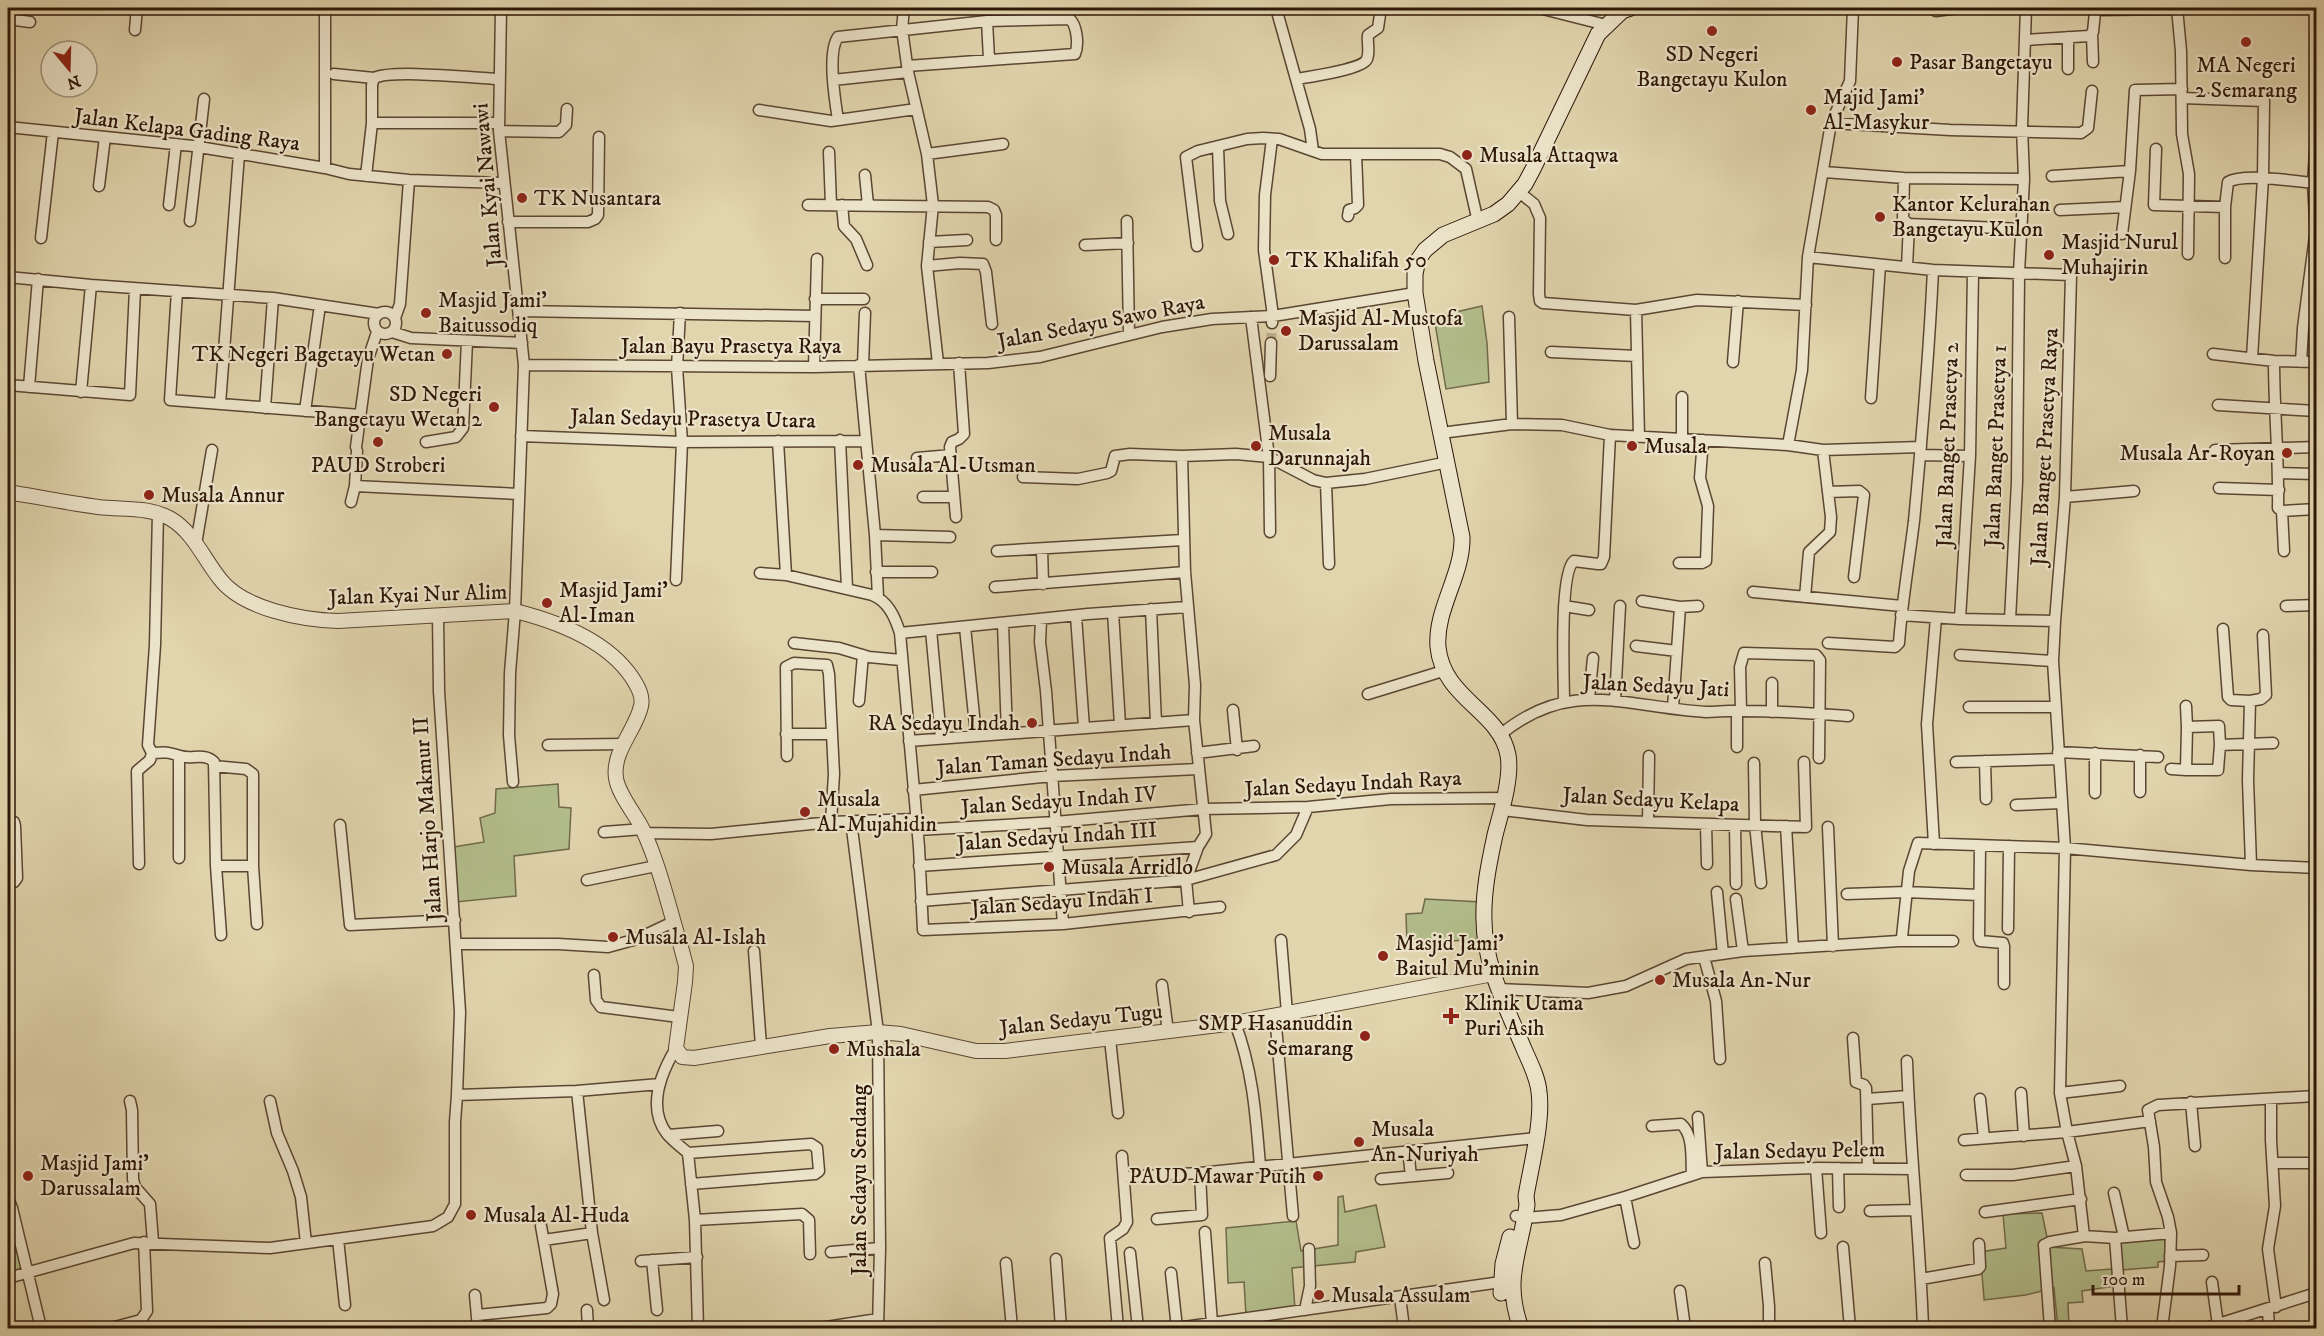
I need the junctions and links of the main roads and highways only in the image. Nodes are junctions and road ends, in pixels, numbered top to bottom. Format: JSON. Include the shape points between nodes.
{"nodes":[{"id":1,"x":1631,"y":8,"type":"edge"},
{"id":2,"x":1509,"y":1265,"type":"junction"},
{"id":3,"x":1509,"y":1311,"type":"junction"},
{"id":4,"x":1510,"y":1329,"type":"edge"},
{"id":5,"x":1521,"y":1329,"type":"edge"}],
"edges":[{"from":1,"to":2,"type":"main road","via":[[1606,25],[1592,44],[1519,192],[1494,214],[1443,235],[1425,250],[1416,267],[1415,293],[1426,361],[1461,528],[1462,546],[1438,645],[1443,671],[1500,735],[1509,763],[1489,864],[1484,934],[1493,974],[1539,1090],[1536,1138]]},
{"from":2,"to":3,"type":"main road"},
{"from":2,"to":3,"type":"main road","via":[[1501,1282]]},
{"from":3,"to":4,"type":"main road"},
{"from":3,"to":5,"type":"main road"}]}
